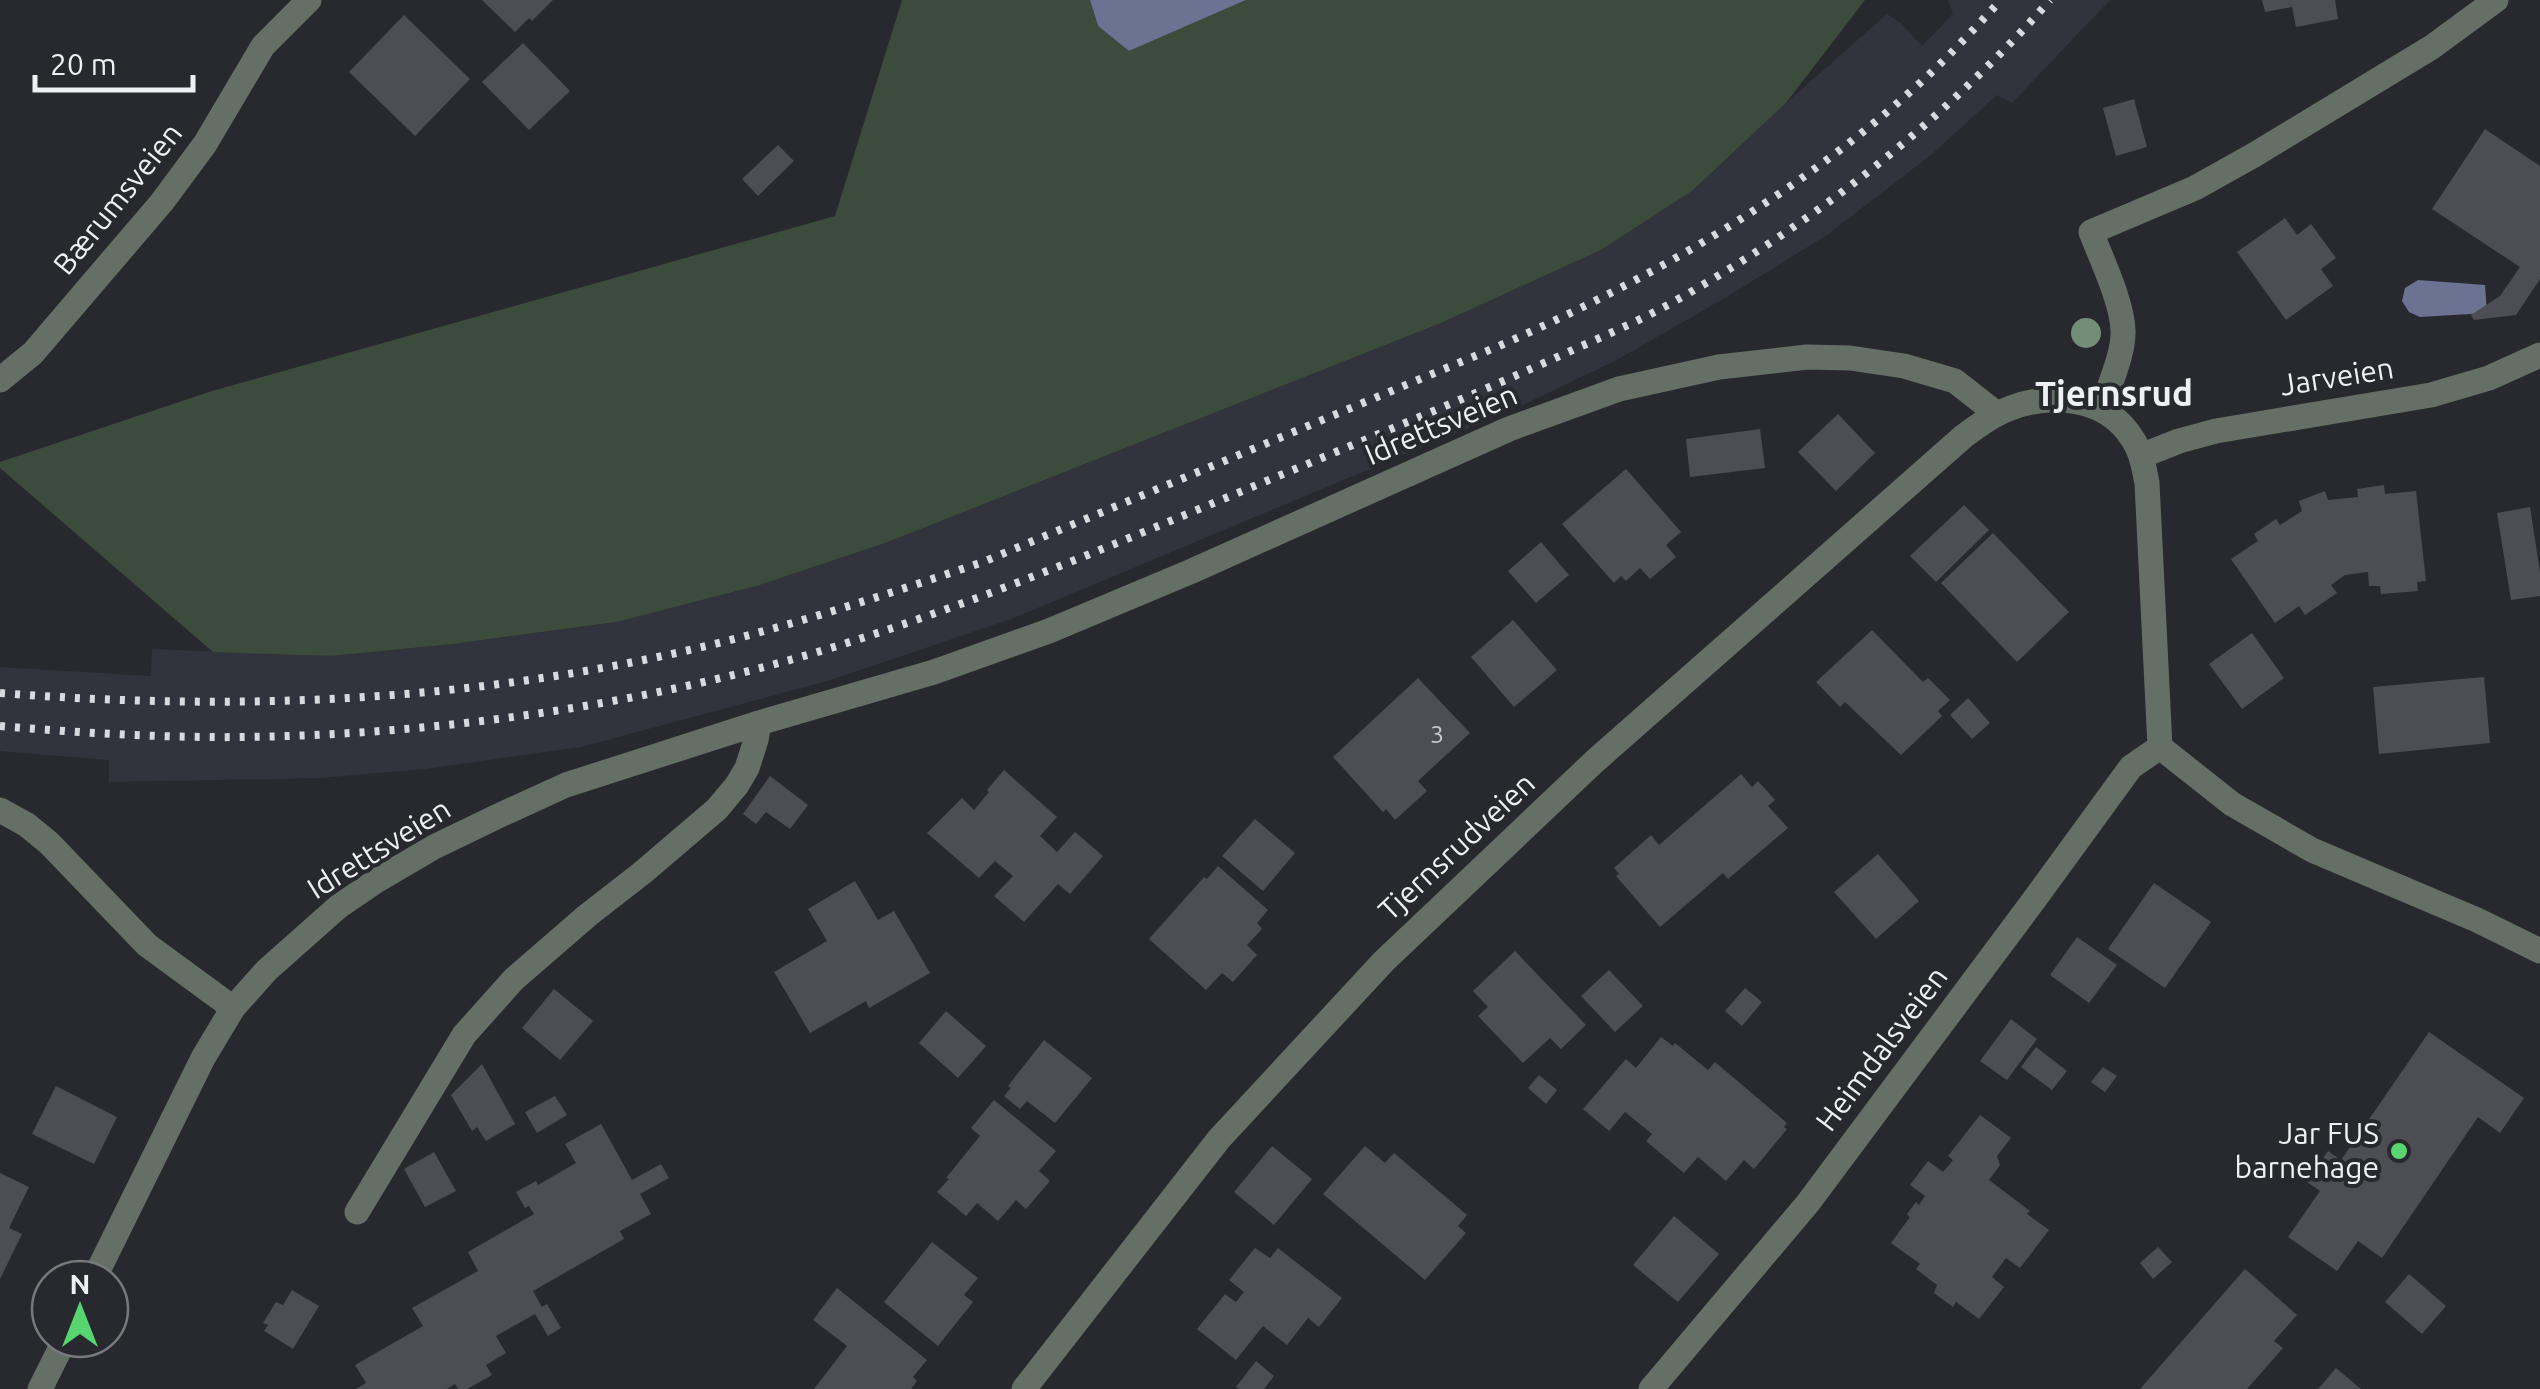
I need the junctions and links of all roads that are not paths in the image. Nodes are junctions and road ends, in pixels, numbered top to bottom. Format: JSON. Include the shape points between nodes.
{"nodes":[{"id":1,"x":309,"y":0,"type":"edge"},
{"id":2,"x":2496,"y":0,"type":"edge"},
{"id":3,"x":2540,"y":355,"type":"edge"},
{"id":4,"x":0,"y":380,"type":"edge"},
{"id":5,"x":2102,"y":408,"type":"junction"},
{"id":6,"x":1997,"y":414,"type":"junction"},
{"id":7,"x":2141,"y":456,"type":"junction"},
{"id":8,"x":759,"y":723,"type":"junction"},
{"id":9,"x":2160,"y":746,"type":"junction"},
{"id":10,"x":0,"y":810,"type":"edge"},
{"id":11,"x":2540,"y":951,"type":"edge"},
{"id":12,"x":233,"y":1008,"type":"junction"},
{"id":13,"x":357,"y":1212,"type":"dead end"},
{"id":14,"x":104,"y":1259,"type":"edge"},
{"id":15,"x":54,"y":1359,"type":"edge"},
{"id":16,"x":40,"y":1389,"type":"edge"},
{"id":17,"x":1024,"y":1389,"type":"edge"},
{"id":18,"x":1651,"y":1389,"type":"edge"}],
"edges":[{"from":1,"to":4,"type":"street","name":"Bærumsveien","via":[[263,46],[162,202],[34,353]]},
{"from":2,"to":5,"type":"street","via":[[2254,156],[2092,232],[2124,328]]},
{"from":3,"to":7,"type":"street","name":"Jarveien","via":[[2431,395],[2216,431]]},
{"from":5,"to":6,"type":"street","via":[[2041,401]]},
{"from":5,"to":7,"type":"street"},
{"from":6,"to":8,"type":"street","name":"Idrettsveien","via":[[1955,380],[1850,358],[1719,368],[1619,390],[1510,429],[1049,631]]},
{"from":6,"to":17,"type":"street","name":"Tjernsrudveien","via":[[1595,762],[1384,961],[1219,1139]]},
{"from":7,"to":9,"type":"street"},
{"from":8,"to":12,"type":"street","name":"Idrettsveien","via":[[566,785],[434,847],[338,908]]},
{"from":8,"to":13,"type":"street","via":[[747,768],[717,809],[514,979],[464,1035]]},
{"from":9,"to":11,"type":"street","via":[[2232,804],[2312,850]]},
{"from":9,"to":18,"type":"street","name":"Heimdalsveien","via":[[2131,767],[1808,1203]]},
{"from":10,"to":12,"type":"street","via":[[49,843],[146,945]]},
{"from":12,"to":14,"type":"street","name":"Idrettsveien"},
{"from":15,"to":16,"type":"street"}]}
